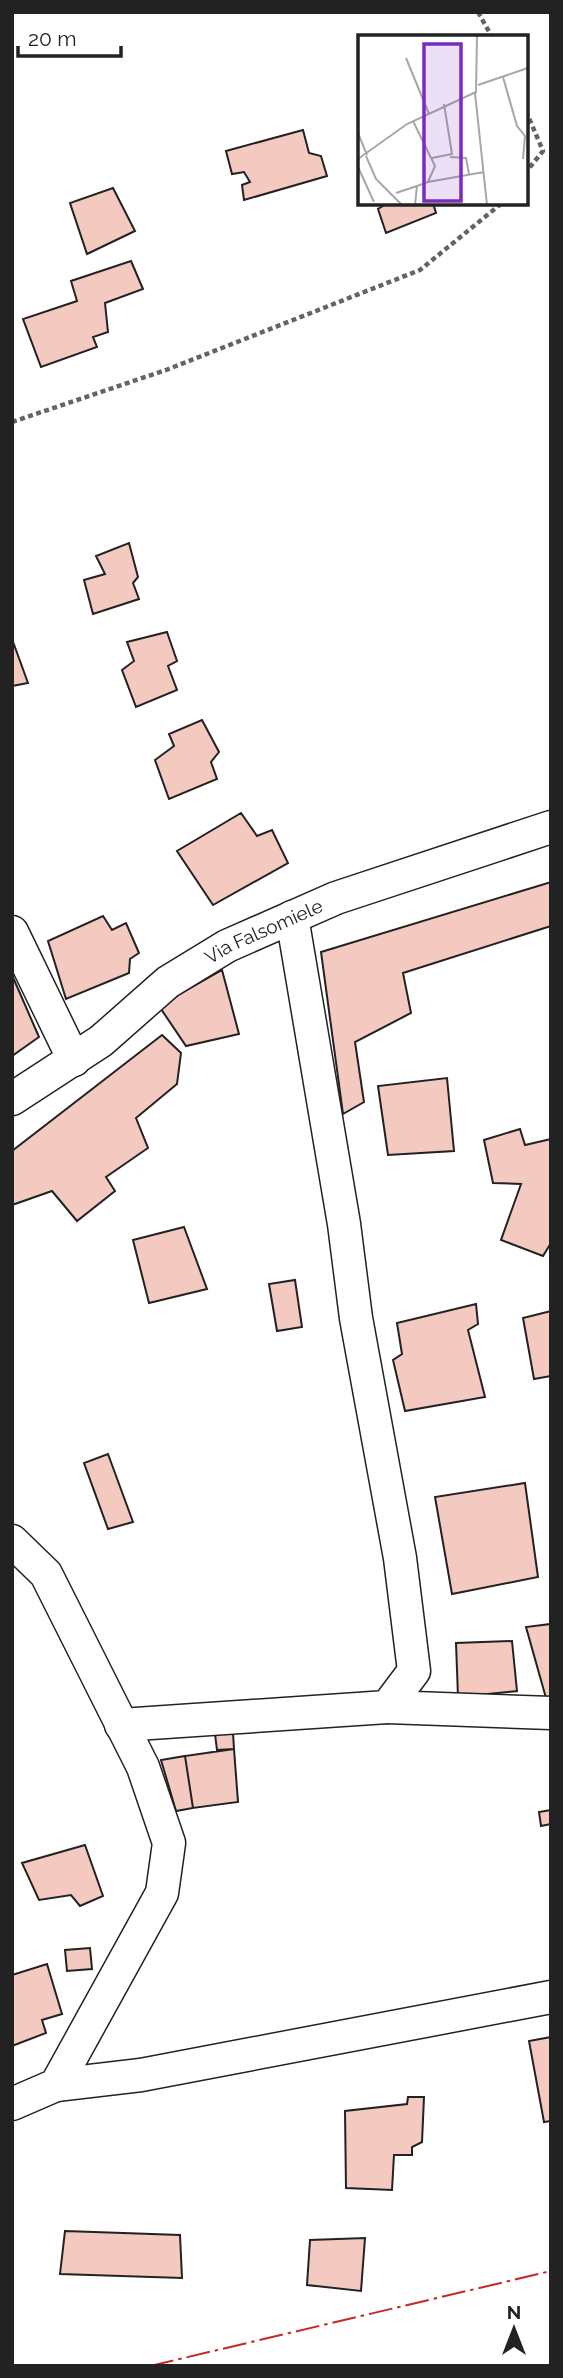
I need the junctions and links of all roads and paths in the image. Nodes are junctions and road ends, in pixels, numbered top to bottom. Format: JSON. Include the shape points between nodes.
{"nodes":[{"id":1,"x":478,"y":12,"type":"edge"},
{"id":2,"x":491,"y":35,"type":"edge"},
{"id":3,"x":528,"y":116,"type":"edge"},
{"id":4,"x":528,"y":169,"type":"edge"},
{"id":5,"x":500,"y":205,"type":"edge"},
{"id":6,"x":12,"y":422,"type":"edge"},
{"id":7,"x":551,"y":827,"type":"edge"},
{"id":8,"x":292,"y":917,"type":"junction"},
{"id":9,"x":12,"y":932,"type":"edge"},
{"id":10,"x":74,"y":1060,"type":"junction"},
{"id":11,"x":12,"y":1099,"type":"edge"},
{"id":12,"x":12,"y":1541,"type":"edge"},
{"id":13,"x":387,"y":1707,"type":"junction"},
{"id":14,"x":551,"y":1713,"type":"edge"},
{"id":15,"x":121,"y":1724,"type":"junction"},
{"id":16,"x":551,"y":1997,"type":"edge"},
{"id":17,"x":56,"y":2085,"type":"junction"},
{"id":18,"x":12,"y":2104,"type":"edge"}],
"edges":[{"from":1,"to":2,"type":"path"},
{"from":3,"to":4,"type":"path","via":[[542,151]]},
{"from":5,"to":6,"type":"path","via":[[420,270],[166,370]]},
{"from":7,"to":8,"type":"street","name":"Via Falsomiele"},
{"from":8,"to":10,"type":"street","name":"Via Falsomiele","via":[[227,946],[168,982]]},
{"from":8,"to":13,"type":"street","via":[[356,1318],[400,1558],[414,1671]]},
{"from":9,"to":10,"type":"street"},
{"from":10,"to":11,"type":"street","name":"Via Falsomiele"},
{"from":12,"to":15,"type":"street","via":[[46,1574]]},
{"from":13,"to":14,"type":"street"},
{"from":13,"to":15,"type":"street"},
{"from":15,"to":17,"type":"street","via":[[143,1767],[169,1843],[162,1893]]},
{"from":16,"to":17,"type":"street","via":[[168,2070]]},
{"from":17,"to":18,"type":"street"}]}
